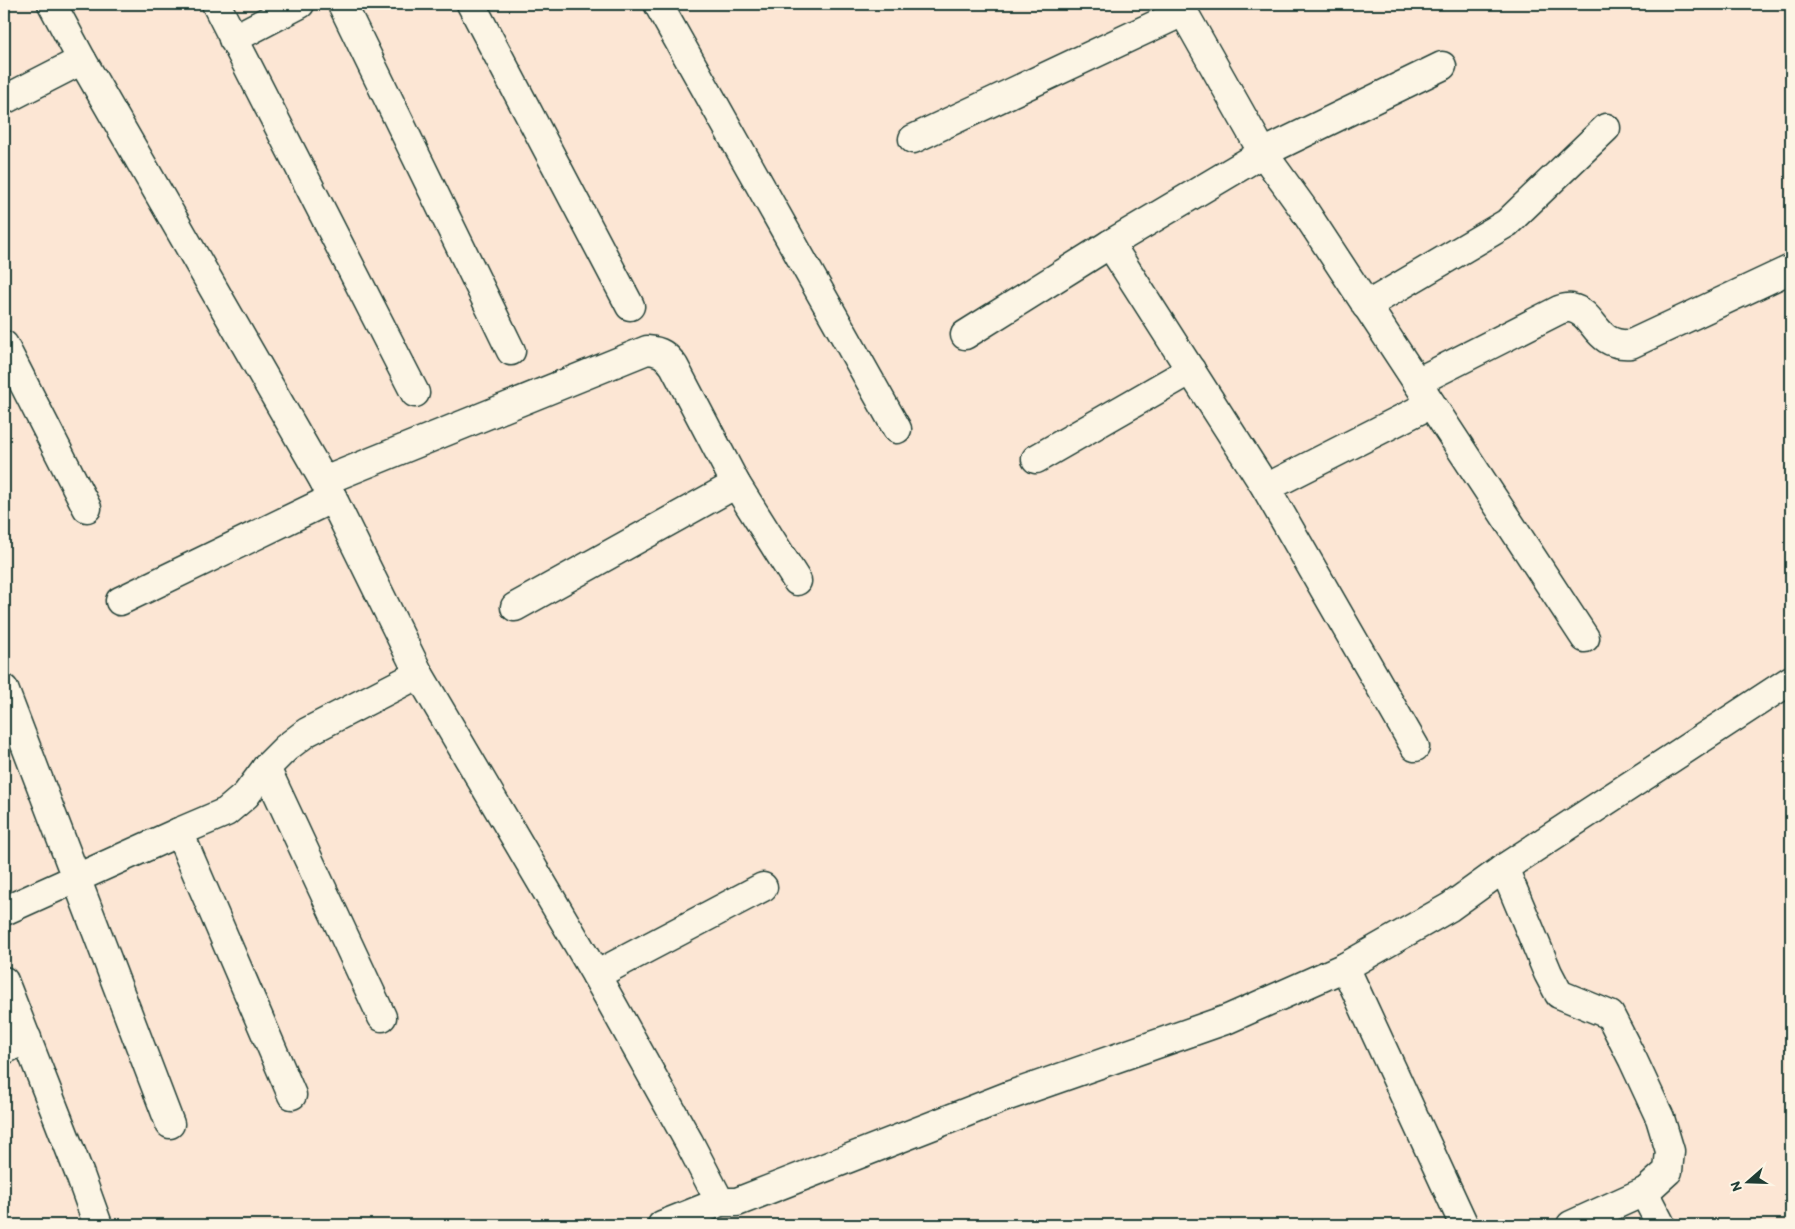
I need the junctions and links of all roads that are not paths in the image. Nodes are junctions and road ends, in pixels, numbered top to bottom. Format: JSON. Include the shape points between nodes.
{"nodes":[{"id":1,"x":52,"y":4,"type":"edge"},
{"id":2,"x":216,"y":4,"type":"edge"},
{"id":3,"x":300,"y":4,"type":"edge"},
{"id":4,"x":342,"y":4,"type":"edge"},
{"id":5,"x":472,"y":4,"type":"edge"},
{"id":6,"x":658,"y":4,"type":"edge"},
{"id":7,"x":1181,"y":8,"type":"edge"},
{"id":8,"x":233,"y":39,"type":"junction"},
{"id":9,"x":82,"y":60,"type":"junction"},
{"id":10,"x":1442,"y":66,"type":"dead end"},
{"id":11,"x":4,"y":100,"type":"edge"},
{"id":12,"x":1606,"y":128,"type":"dead end"},
{"id":13,"x":913,"y":139,"type":"dead end"},
{"id":14,"x":1263,"y":153,"type":"junction"},
{"id":15,"x":1110,"y":244,"type":"junction"},
{"id":16,"x":1791,"y":269,"type":"edge"},
{"id":17,"x":630,"y":306,"type":"dead end"},
{"id":18,"x":1366,"y":306,"type":"junction"},
{"id":19,"x":965,"y":335,"type":"dead end"},
{"id":20,"x":4,"y":345,"type":"edge"},
{"id":21,"x":511,"y":352,"type":"dead end"},
{"id":22,"x":1190,"y":370,"type":"junction"},
{"id":23,"x":415,"y":393,"type":"dead end"},
{"id":24,"x":1424,"y":393,"type":"junction"},
{"id":25,"x":897,"y":429,"type":"dead end"},
{"id":26,"x":1036,"y":460,"type":"dead end"},
{"id":27,"x":736,"y":484,"type":"junction"},
{"id":28,"x":1266,"y":488,"type":"junction"},
{"id":29,"x":329,"y":490,"type":"junction"},
{"id":30,"x":88,"y":508,"type":"dead end"},
{"id":31,"x":798,"y":581,"type":"dead end"},
{"id":32,"x":120,"y":601,"type":"dead end"},
{"id":33,"x":515,"y":607,"type":"dead end"},
{"id":34,"x":1585,"y":638,"type":"dead end"},
{"id":35,"x":419,"y":674,"type":"junction"},
{"id":36,"x":1791,"y":680,"type":"edge"},
{"id":37,"x":4,"y":689,"type":"edge"},
{"id":38,"x":1415,"y":747,"type":"dead end"},
{"id":39,"x":266,"y":768,"type":"junction"},
{"id":40,"x":179,"y":832,"type":"junction"},
{"id":41,"x":1504,"y":868,"type":"junction"},
{"id":42,"x":76,"y":878,"type":"junction"},
{"id":43,"x":763,"y":887,"type":"dead end"},
{"id":44,"x":4,"y":911,"type":"edge"},
{"id":45,"x":1345,"y":967,"type":"junction"},
{"id":46,"x":596,"y":975,"type":"junction"},
{"id":47,"x":4,"y":981,"type":"edge"},
{"id":48,"x":382,"y":1017,"type":"dead end"},
{"id":49,"x":15,"y":1044,"type":"edge"},
{"id":50,"x":292,"y":1095,"type":"dead end"},
{"id":51,"x":170,"y":1124,"type":"dead end"},
{"id":52,"x":1646,"y":1191,"type":"junction"},
{"id":53,"x":720,"y":1202,"type":"junction"},
{"id":54,"x":98,"y":1225,"type":"edge"},
{"id":55,"x":662,"y":1225,"type":"edge"},
{"id":56,"x":1464,"y":1225,"type":"edge"},
{"id":57,"x":1571,"y":1225,"type":"edge"},
{"id":58,"x":1661,"y":1225,"type":"edge"}],
"edges":[{"from":1,"to":9,"type":"street"},
{"from":2,"to":8,"type":"street"},
{"from":3,"to":8,"type":"street"},
{"from":4,"to":21,"type":"street"},
{"from":5,"to":17,"type":"street"},
{"from":6,"to":25,"type":"street"},
{"from":7,"to":13,"type":"street"},
{"from":7,"to":14,"type":"street"},
{"from":8,"to":23,"type":"street"},
{"from":9,"to":11,"type":"street"},
{"from":9,"to":29,"type":"street"},
{"from":10,"to":14,"type":"street"},
{"from":12,"to":18,"type":"street","via":[[1507,223]]},
{"from":14,"to":15,"type":"street"},
{"from":14,"to":18,"type":"street"},
{"from":15,"to":19,"type":"street"},
{"from":15,"to":22,"type":"street"},
{"from":16,"to":24,"type":"street","via":[[1631,344],[1619,345],[1608,340],[1582,313],[1571,308],[1559,310]]},
{"from":18,"to":24,"type":"street"},
{"from":20,"to":30,"type":"street"},
{"from":22,"to":26,"type":"street"},
{"from":22,"to":28,"type":"street"},
{"from":24,"to":28,"type":"street"},
{"from":24,"to":34,"type":"street"},
{"from":27,"to":29,"type":"street","via":[[674,366],[658,350],[647,350]]},
{"from":27,"to":31,"type":"street"},
{"from":27,"to":33,"type":"street"},
{"from":28,"to":38,"type":"street"},
{"from":29,"to":32,"type":"street"},
{"from":29,"to":35,"type":"street"},
{"from":35,"to":39,"type":"street","via":[[307,732]]},
{"from":35,"to":46,"type":"street"},
{"from":36,"to":41,"type":"street"},
{"from":37,"to":42,"type":"street"},
{"from":39,"to":40,"type":"street","via":[[246,795],[226,812]]},
{"from":39,"to":48,"type":"street"},
{"from":40,"to":42,"type":"street"},
{"from":40,"to":50,"type":"street"},
{"from":41,"to":45,"type":"street","via":[[1450,907]]},
{"from":41,"to":52,"type":"street","via":[[1559,994],[1610,1015],[1660,1118],[1670,1151],[1668,1171]]},
{"from":42,"to":44,"type":"street"},
{"from":42,"to":51,"type":"street"},
{"from":43,"to":46,"type":"street"},
{"from":45,"to":53,"type":"street","via":[[1228,1019],[1008,1096],[737,1202]]},
{"from":45,"to":56,"type":"street"},
{"from":46,"to":53,"type":"street"},
{"from":47,"to":49,"type":"street"},
{"from":49,"to":54,"type":"street"},
{"from":52,"to":57,"type":"street"},
{"from":52,"to":58,"type":"street"},
{"from":53,"to":55,"type":"street"}]}
